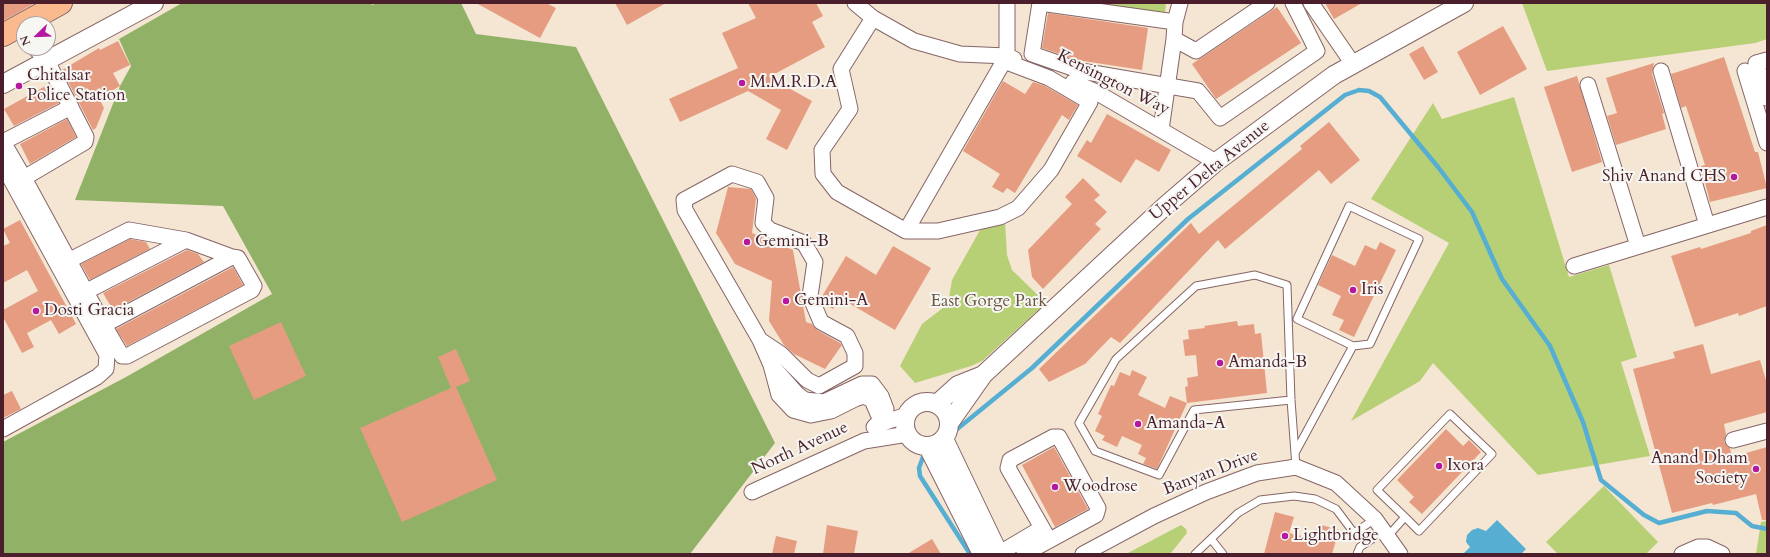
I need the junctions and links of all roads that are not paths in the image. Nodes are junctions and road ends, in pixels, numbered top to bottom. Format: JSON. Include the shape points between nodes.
{"nodes":[{"id":1,"x":61,"y":3,"type":"edge"},
{"id":2,"x":154,"y":3,"type":"edge"},
{"id":3,"x":855,"y":3,"type":"edge"},
{"id":4,"x":1007,"y":3,"type":"edge"},
{"id":5,"x":1180,"y":3,"type":"edge"},
{"id":6,"x":1267,"y":3,"type":"edge"},
{"id":7,"x":1293,"y":3,"type":"edge"},
{"id":8,"x":1311,"y":3,"type":"edge"},
{"id":9,"x":1464,"y":3,"type":"edge"},
{"id":10,"x":873,"y":18,"type":"junction"},
{"id":11,"x":1175,"y":22,"type":"junction"},
{"id":12,"x":15,"y":33,"type":"edge"},
{"id":13,"x":1174,"y":39,"type":"junction"},
{"id":14,"x":56,"y":47,"type":"edge"},
{"id":15,"x":38,"y":56,"type":"edge"},
{"id":16,"x":42,"y":56,"type":"edge"},
{"id":17,"x":1006,"y":56,"type":"junction"},
{"id":18,"x":1353,"y":64,"type":"junction"},
{"id":19,"x":1751,"y":65,"type":"edge"},
{"id":20,"x":1661,"y":72,"type":"dead end"},
{"id":21,"x":3,"y":84,"type":"edge"},
{"id":22,"x":1588,"y":85,"type":"dead end"},
{"id":23,"x":1168,"y":86,"type":"junction"},
{"id":24,"x":1767,"y":98,"type":"edge"},
{"id":25,"x":71,"y":107,"type":"junction"},
{"id":26,"x":1161,"y":130,"type":"junction"},
{"id":27,"x":3,"y":142,"type":"edge"},
{"id":28,"x":1767,"y":143,"type":"edge"},
{"id":29,"x":1216,"y":162,"type":"junction"},
{"id":30,"x":3,"y":165,"type":"edge"},
{"id":31,"x":24,"y":178,"type":"junction"},
{"id":32,"x":1767,"y":207,"type":"edge"},
{"id":33,"x":1707,"y":225,"type":"junction"},
{"id":34,"x":906,"y":232,"type":"junction"},
{"id":35,"x":186,"y":240,"type":"junction"},
{"id":36,"x":1638,"y":246,"type":"junction"},
{"id":37,"x":232,"y":257,"type":"junction"},
{"id":38,"x":70,"y":260,"type":"junction"},
{"id":39,"x":1574,"y":266,"type":"dead end"},
{"id":40,"x":86,"y":291,"type":"junction"},
{"id":41,"x":104,"y":325,"type":"junction"},
{"id":42,"x":760,"y":340,"type":"junction"},
{"id":43,"x":1353,"y":346,"type":"junction"},
{"id":44,"x":983,"y":375,"type":"junction"},
{"id":45,"x":856,"y":393,"type":"junction"},
{"id":46,"x":1291,"y":400,"type":"junction"},
{"id":47,"x":937,"y":404,"type":"junction"},
{"id":48,"x":893,"y":420,"type":"junction"},
{"id":49,"x":950,"y":422,"type":"junction"},
{"id":50,"x":3,"y":429,"type":"edge"},
{"id":51,"x":1767,"y":431,"type":"edge"},
{"id":52,"x":908,"y":434,"type":"junction"},
{"id":53,"x":944,"y":439,"type":"junction"},
{"id":54,"x":1733,"y":440,"type":"dead end"},
{"id":55,"x":864,"y":441,"type":"junction"},
{"id":56,"x":928,"y":447,"type":"junction"},
{"id":57,"x":1296,"y":460,"type":"junction"},
{"id":58,"x":752,"y":492,"type":"dead end"},
{"id":59,"x":969,"y":510,"type":"junction"},
{"id":60,"x":1375,"y":518,"type":"junction"},
{"id":61,"x":1405,"y":518,"type":"junction"},
{"id":62,"x":1386,"y":533,"type":"junction"},
{"id":63,"x":1046,"y":534,"type":"junction"},
{"id":64,"x":1211,"y":539,"type":"junction"},
{"id":65,"x":982,"y":554,"type":"edge"},
{"id":66,"x":998,"y":554,"type":"edge"},
{"id":67,"x":1024,"y":554,"type":"edge"},
{"id":68,"x":1083,"y":554,"type":"edge"},
{"id":69,"x":1195,"y":554,"type":"edge"},
{"id":70,"x":1223,"y":554,"type":"edge"},
{"id":71,"x":1357,"y":554,"type":"edge"},
{"id":72,"x":1400,"y":554,"type":"edge"},
{"id":73,"x":1682,"y":554,"type":"edge"},
{"id":74,"x":1722,"y":554,"type":"edge"}],
"edges":[{"from":1,"to":12,"type":"main road"},
{"from":2,"to":14,"type":"street"},
{"from":3,"to":10,"type":"street","name":"Kensington Way"},
{"from":4,"to":17,"type":"street"},
{"from":5,"to":11,"type":"street"},
{"from":6,"to":13,"type":"street","via":[[1196,51]]},
{"from":7,"to":23,"type":"street","via":[[1317,51],[1220,118],[1198,91]]},
{"from":8,"to":18,"type":"street"},
{"from":9,"to":18,"type":"street","name":"Upper Delta Avenue"},
{"from":10,"to":17,"type":"street","name":"Kensington Way","via":[[914,41],[960,54]]},
{"from":10,"to":34,"type":"street","via":[[841,69],[850,109],[822,150],[822,174],[837,192]]},
{"from":11,"to":13,"type":"street"},
{"from":11,"to":23,"type":"street","via":[[1040,3],[1032,54],[1081,71]]},
{"from":13,"to":23,"type":"street"},
{"from":15,"to":21,"type":"street"},
{"from":16,"to":25,"type":"street"},
{"from":17,"to":26,"type":"street","name":"Kensington Way","via":[[1033,64],[1096,92]]},
{"from":18,"to":29,"type":"street","name":"Upper Delta Avenue","via":[[1334,75]]},
{"from":19,"to":24,"type":"street"},
{"from":19,"to":28,"type":"street"},
{"from":20,"to":33,"type":"street"},
{"from":22,"to":36,"type":"street"},
{"from":23,"to":26,"type":"street"},
{"from":25,"to":27,"type":"street"},
{"from":25,"to":31,"type":"street","via":[[86,137],[85,142]]},
{"from":26,"to":29,"type":"street","name":"Kensington Way"},
{"from":27,"to":31,"type":"street"},
{"from":29,"to":44,"type":"street","name":"Upper Delta Avenue"},
{"from":30,"to":50,"type":"street","via":[[107,355],[106,369],[97,377]]},
{"from":31,"to":38,"type":"street"},
{"from":32,"to":33,"type":"street"},
{"from":33,"to":36,"type":"street"},
{"from":34,"to":34,"type":"street","via":[[1004,61],[1050,78],[1090,102],[1051,170],[1018,208],[1000,217],[938,231]]},
{"from":35,"to":37,"type":"street"},
{"from":35,"to":38,"type":"street","via":[[129,230]]},
{"from":35,"to":40,"type":"street"},
{"from":36,"to":39,"type":"street"},
{"from":37,"to":41,"type":"street"},
{"from":37,"to":41,"type":"street","via":[[238,258],[254,286],[252,290],[127,356],[122,356]]},
{"from":38,"to":40,"type":"street"},
{"from":40,"to":41,"type":"street"},
{"from":42,"to":42,"type":"street","via":[[781,354],[807,380],[819,386],[855,366],[855,353],[847,336],[821,322],[810,296],[815,262],[804,243],[770,230],[763,223],[766,198],[757,182],[732,174],[684,200],[685,210]]},
{"from":42,"to":45,"type":"street","via":[[771,365],[805,400],[824,402]]},
{"from":43,"to":43,"type":"lane","via":[[1297,319],[1349,206],[1419,239],[1370,344]]},
{"from":43,"to":57,"type":"lane"},
{"from":44,"to":47,"type":"street","name":"Upper Delta Avenue","via":[[958,385]]},
{"from":44,"to":49,"type":"street","name":"Upper Delta Avenue"},
{"from":45,"to":48,"type":"street","via":[[872,400]]},
{"from":45,"to":48,"type":"street","via":[[869,379]]},
{"from":46,"to":46,"type":"lane","via":[[1287,285],[1255,275],[1196,286],[1116,359],[1079,423],[1095,451],[1159,475],[1194,410]]},
{"from":46,"to":57,"type":"lane"},
{"from":47,"to":48,"type":"street","via":[[919,403]]},
{"from":47,"to":49,"type":"street","via":[[946,411]]},
{"from":48,"to":52,"type":"street","via":[[905,427]]},
{"from":48,"to":55,"type":"street","via":[[876,425]]},
{"from":49,"to":53,"type":"street","name":"Upper Delta Avenue"},
{"from":51,"to":54,"type":"street"},
{"from":52,"to":55,"type":"street"},
{"from":52,"to":56,"type":"street","via":[[915,443]]},
{"from":53,"to":56,"type":"street"},
{"from":53,"to":59,"type":"street"},
{"from":55,"to":58,"type":"street","name":"North Avenue"},
{"from":56,"to":59,"type":"street"},
{"from":57,"to":60,"type":"street","name":"Banyan Drive","via":[[1336,482]]},
{"from":57,"to":68,"type":"street","name":"Banyan Drive","via":[[1206,492]]},
{"from":59,"to":65,"type":"street"},
{"from":59,"to":66,"type":"street"},
{"from":60,"to":62,"type":"street","name":"Banyan Drive"},
{"from":60,"to":64,"type":"lane","via":[[1354,533],[1336,508],[1315,499],[1294,496],[1260,500],[1238,513]]},
{"from":61,"to":61,"type":"lane","via":[[1419,531],[1492,454],[1450,414],[1377,490]]},
{"from":61,"to":62,"type":"lane"},
{"from":62,"to":71,"type":"lane","via":[[1360,547]]},
{"from":62,"to":72,"type":"street","name":"Banyan Drive"},
{"from":63,"to":63,"type":"street","via":[[1008,468],[1010,460],[1053,437],[1059,437],[1098,508],[1096,515]]},
{"from":63,"to":66,"type":"street"},
{"from":63,"to":67,"type":"street"},
{"from":64,"to":69,"type":"lane"},
{"from":64,"to":70,"type":"lane"},
{"from":73,"to":74,"type":"street","via":[[1702,547]]}]}
